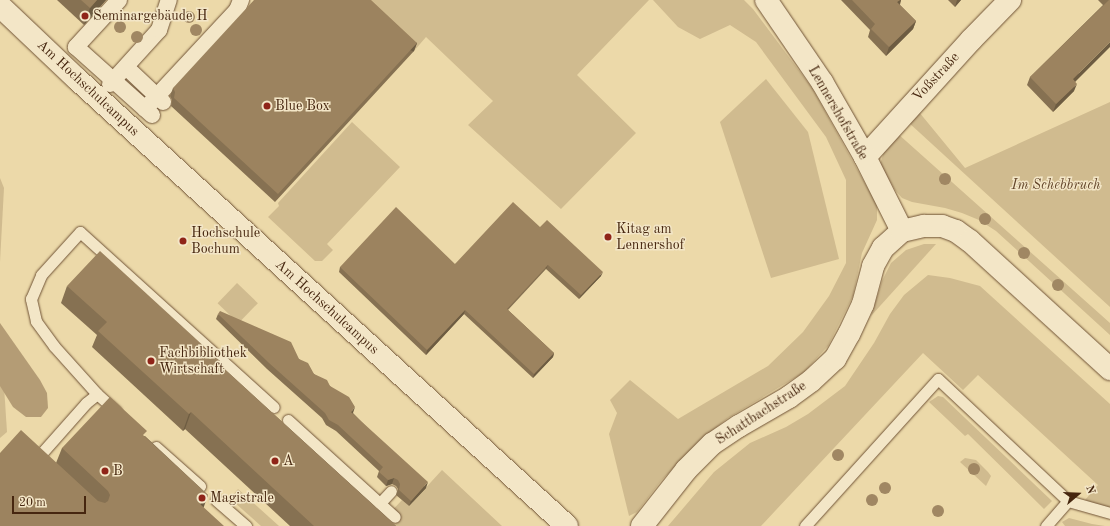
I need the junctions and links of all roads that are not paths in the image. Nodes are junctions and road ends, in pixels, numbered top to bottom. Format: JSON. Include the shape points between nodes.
{"nodes":[{"id":1,"x":119,"y":0,"type":"edge"},
{"id":2,"x":169,"y":0,"type":"edge"},
{"id":3,"x":766,"y":0,"type":"edge"},
{"id":4,"x":1010,"y":0,"type":"edge"},
{"id":5,"x":5,"y":5,"type":"edge"},
{"id":6,"x":237,"y":6,"type":"edge"},
{"id":7,"x":126,"y":67,"type":"junction"},
{"id":8,"x":111,"y":82,"type":"junction"},
{"id":9,"x":160,"y":100,"type":"junction"},
{"id":10,"x":865,"y":157,"type":"junction"},
{"id":11,"x":902,"y":231,"type":"junction"},
{"id":12,"x":1110,"y":369,"type":"edge"},
{"id":13,"x":97,"y":394,"type":"junction"},
{"id":14,"x":274,"y":407,"type":"dead end"},
{"id":15,"x":125,"y":420,"type":"edge"},
{"id":16,"x":288,"y":420,"type":"dead end"},
{"id":17,"x":148,"y":440,"type":"edge"},
{"id":18,"x":53,"y":472,"type":"edge"},
{"id":19,"x":200,"y":486,"type":"edge"},
{"id":20,"x":391,"y":490,"type":"dead end"},
{"id":21,"x":216,"y":500,"type":"dead end"},
{"id":22,"x":1068,"y":502,"type":"junction"},
{"id":23,"x":380,"y":503,"type":"junction"},
{"id":24,"x":1110,"y":513,"type":"edge"},
{"id":25,"x":395,"y":517,"type":"dead end"},
{"id":26,"x":246,"y":526,"type":"edge"},
{"id":27,"x":567,"y":526,"type":"edge"},
{"id":28,"x":642,"y":526,"type":"edge"},
{"id":29,"x":805,"y":526,"type":"edge"},
{"id":30,"x":1046,"y":526,"type":"edge"}],
"edges":[{"from":1,"to":8,"type":"street","via":[[83,34],[76,47]]},
{"from":2,"to":7,"type":"street","via":[[159,30]]},
{"from":3,"to":10,"type":"street","name":"Lennershofstraße","via":[[822,82]]},
{"from":4,"to":10,"type":"street","name":"Voßstraße"},
{"from":5,"to":27,"type":"street","name":"Am Hochschulcampus","via":[[82,84]]},
{"from":6,"to":9,"type":"street"},
{"from":7,"to":8,"type":"street"},
{"from":7,"to":9,"type":"street"},
{"from":8,"to":9,"type":"street","via":[[148,112]]},
{"from":10,"to":11,"type":"street","name":"Lennershofstraße"},
{"from":11,"to":12,"type":"street","name":"Schattbachstraße","via":[[924,226],[942,226],[956,231]]},
{"from":11,"to":28,"type":"street","name":"Schattbachstraße","via":[[883,248],[873,266],[863,304],[850,334],[835,359],[812,381],[789,397],[712,444],[686,470]]},
{"from":13,"to":14,"type":"lane","via":[[54,346],[36,321],[31,299],[41,275],[80,232]]},
{"from":13,"to":15,"type":"lane"},
{"from":13,"to":18,"type":"lane","via":[[40,455]]},
{"from":16,"to":23,"type":"lane"},
{"from":17,"to":19,"type":"lane"},
{"from":20,"to":23,"type":"lane"},
{"from":21,"to":26,"type":"lane"},
{"from":22,"to":24,"type":"lane"},
{"from":22,"to":29,"type":"lane","via":[[938,379]]},
{"from":22,"to":30,"type":"lane"},
{"from":23,"to":25,"type":"lane"}]}
